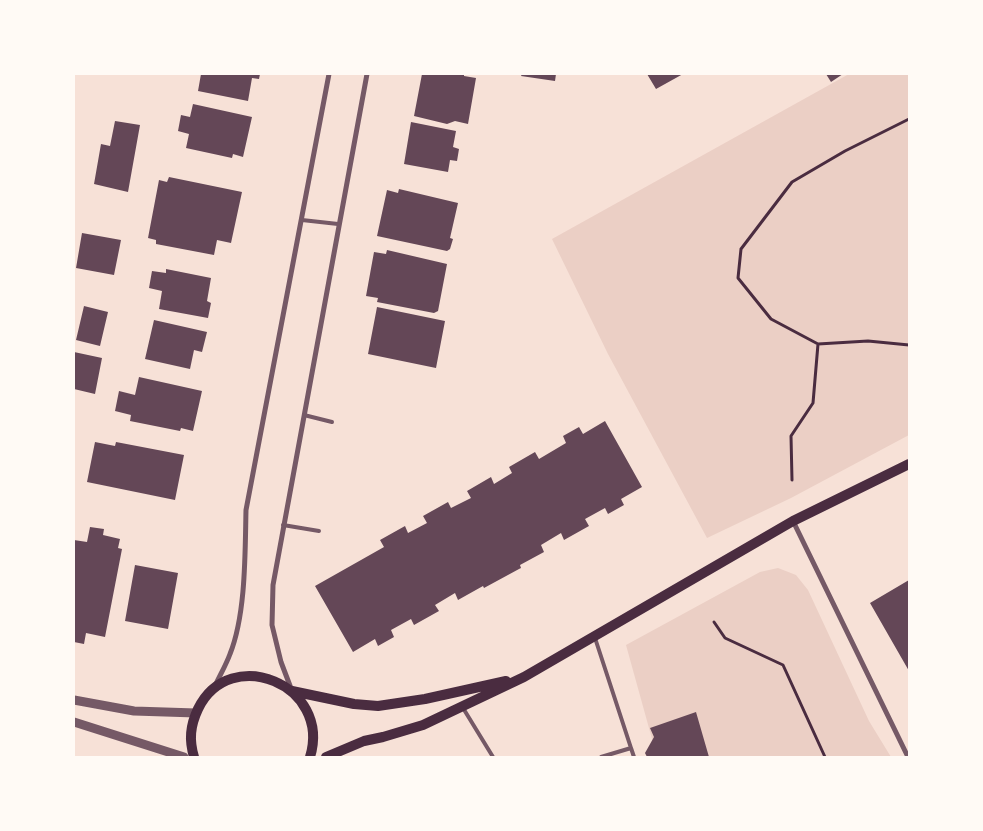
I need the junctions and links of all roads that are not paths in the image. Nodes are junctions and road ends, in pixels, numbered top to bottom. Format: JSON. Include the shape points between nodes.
{"nodes":[{"id":1,"x":329,"y":74,"type":"edge"},
{"id":2,"x":367,"y":74,"type":"edge"},
{"id":3,"x":302,"y":220,"type":"junction"},
{"id":4,"x":338,"y":224,"type":"junction"},
{"id":5,"x":304,"y":415,"type":"junction"},
{"id":6,"x":332,"y":422,"type":"dead end"},
{"id":7,"x":909,"y":464,"type":"edge"},
{"id":8,"x":793,"y":521,"type":"junction"},
{"id":9,"x":283,"y":525,"type":"junction"},
{"id":10,"x":319,"y":531,"type":"dead end"},
{"id":11,"x":595,"y":636,"type":"junction"},
{"id":12,"x":524,"y":677,"type":"junction"},
{"id":13,"x":214,"y":690,"type":"junction"},
{"id":14,"x":292,"y":691,"type":"junction"},
{"id":15,"x":74,"y":700,"type":"edge"},
{"id":16,"x":462,"y":706,"type":"junction"},
{"id":17,"x":196,"y":713,"type":"junction"},
{"id":18,"x":74,"y":722,"type":"edge"},
{"id":19,"x":631,"y":748,"type":"junction"},
{"id":20,"x":184,"y":757,"type":"edge"},
{"id":21,"x":194,"y":757,"type":"edge"},
{"id":22,"x":310,"y":757,"type":"edge"},
{"id":23,"x":326,"y":757,"type":"edge"},
{"id":24,"x":493,"y":757,"type":"edge"},
{"id":25,"x":601,"y":757,"type":"edge"},
{"id":26,"x":634,"y":757,"type":"edge"},
{"id":27,"x":908,"y":757,"type":"edge"}],
"edges":[{"from":1,"to":3,"type":"street"},
{"from":2,"to":4,"type":"street"},
{"from":3,"to":4,"type":"lane"},
{"from":3,"to":13,"type":"street","via":[[246,510],[238,626],[231,654]]},
{"from":4,"to":5,"type":"street"},
{"from":5,"to":6,"type":"lane"},
{"from":5,"to":9,"type":"street"},
{"from":7,"to":8,"type":"main road"},
{"from":8,"to":11,"type":"main road"},
{"from":8,"to":27,"type":"street"},
{"from":9,"to":10,"type":"lane"},
{"from":9,"to":14,"type":"street","via":[[273,585],[272,625]]},
{"from":11,"to":12,"type":"main road"},
{"from":11,"to":19,"type":"lane"},
{"from":12,"to":14,"type":"main road","via":[[378,706]]},
{"from":12,"to":16,"type":"main road"},
{"from":13,"to":14,"type":"main road","via":[[231,680],[252,676],[272,680]]},
{"from":13,"to":17,"type":"main road"},
{"from":14,"to":22,"type":"main road","via":[[302,702],[312,728]]},
{"from":15,"to":17,"type":"street","via":[[134,711]]},
{"from":16,"to":23,"type":"main road","via":[[423,725],[364,741]]},
{"from":16,"to":24,"type":"lane"},
{"from":17,"to":21,"type":"main road","via":[[190,732]]},
{"from":18,"to":20,"type":"street"},
{"from":19,"to":25,"type":"lane"},
{"from":19,"to":26,"type":"lane"}]}
